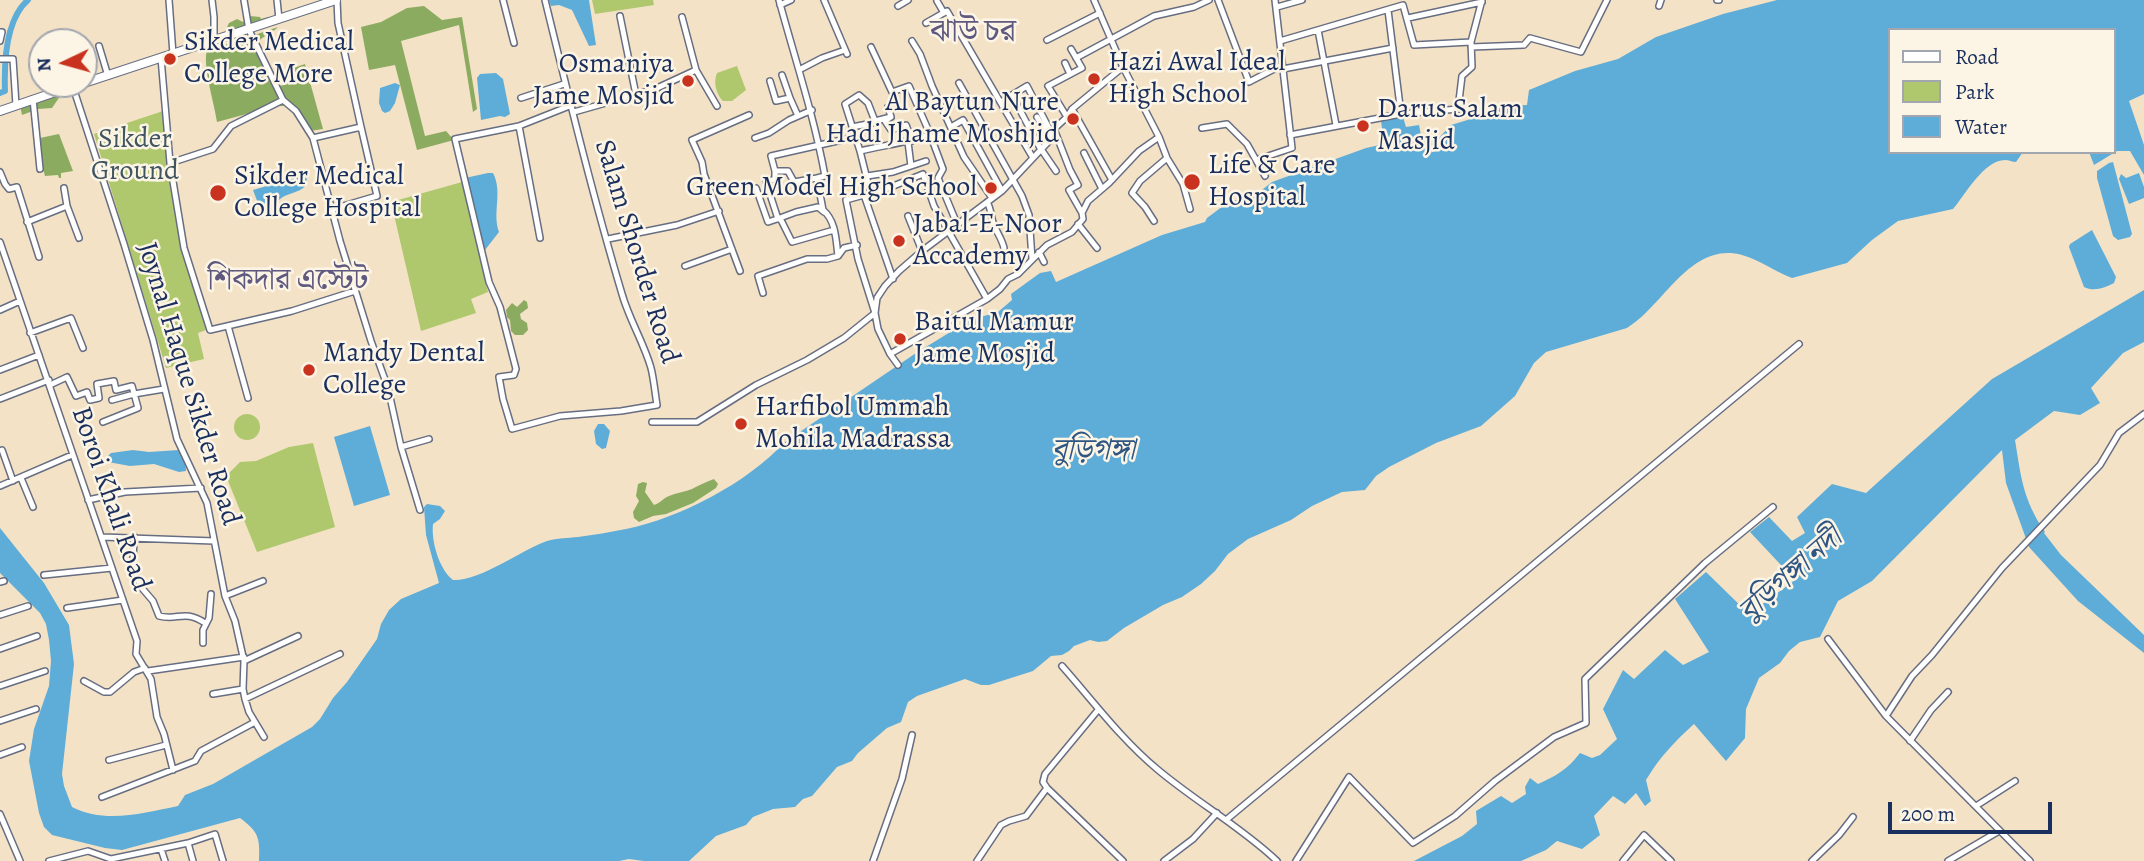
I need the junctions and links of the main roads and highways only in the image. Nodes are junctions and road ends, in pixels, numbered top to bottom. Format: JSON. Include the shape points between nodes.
{"nodes":[{"id":1,"x":337,"y":0,"type":"edge"},
{"id":2,"x":310,"y":4,"type":"edge"},
{"id":3,"x":98,"y":79,"type":"edge"},
{"id":4,"x":33,"y":98,"type":"edge"},
{"id":5,"x":0,"y":111,"type":"edge"}],
"edges":[{"from":1,"to":2,"type":"highway"},
{"from":2,"to":3,"type":"highway","via":[[249,30]]},
{"from":4,"to":5,"type":"highway"}]}
